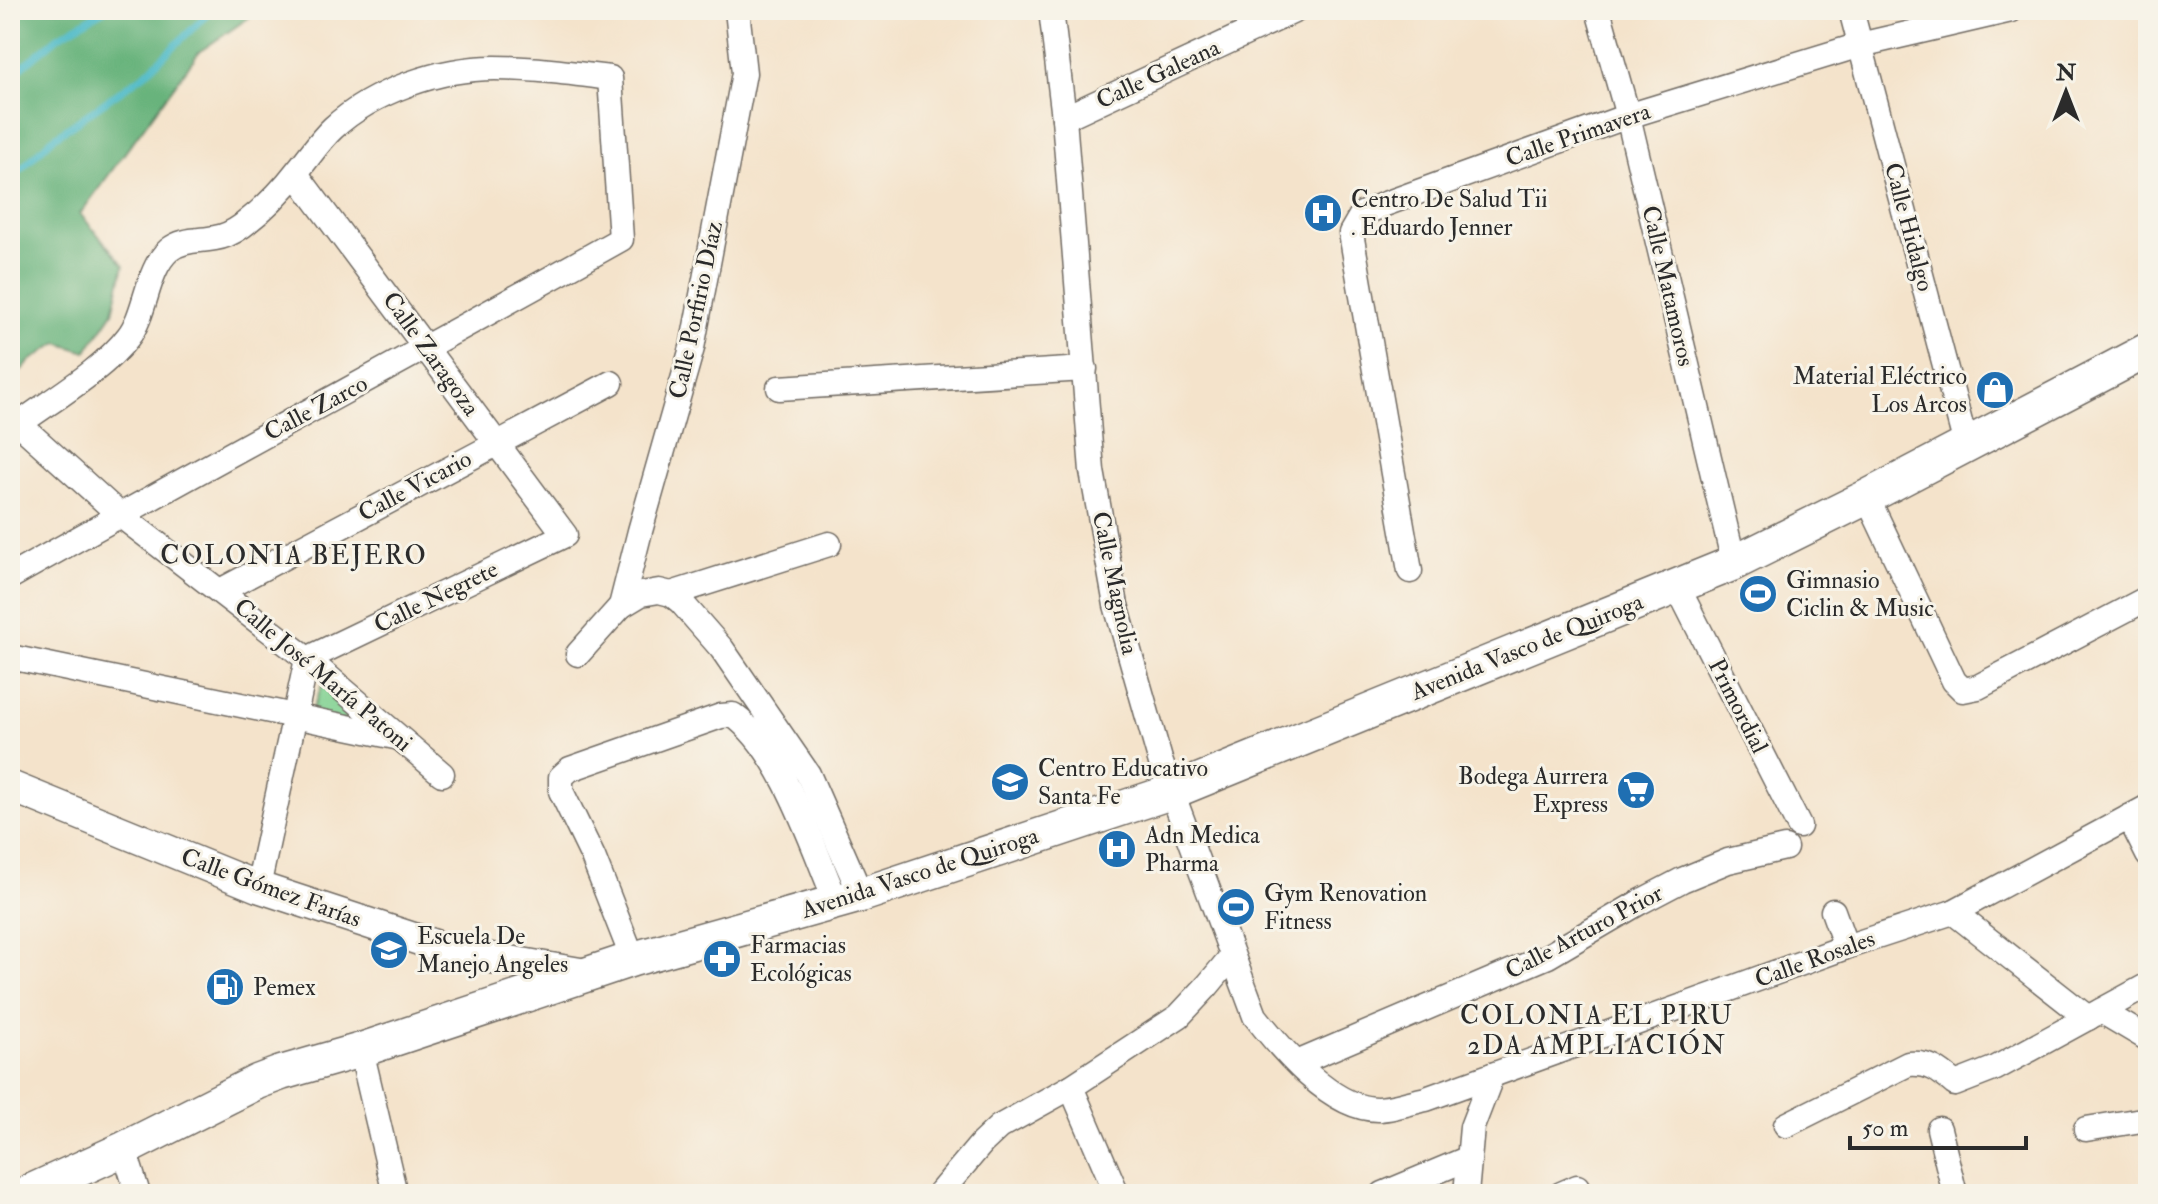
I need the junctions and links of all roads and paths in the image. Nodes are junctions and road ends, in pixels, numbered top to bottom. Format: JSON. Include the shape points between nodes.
{"nodes":[{"id":1,"x":737,"y":10,"type":"edge"},
{"id":2,"x":1051,"y":10,"type":"edge"},
{"id":3,"x":1296,"y":10,"type":"edge"},
{"id":4,"x":1598,"y":10,"type":"edge"},
{"id":5,"x":1851,"y":10,"type":"edge"},
{"id":6,"x":2011,"y":10,"type":"edge"},
{"id":7,"x":1860,"y":45,"type":"junction"},
{"id":8,"x":1628,"y":116,"type":"junction"},
{"id":9,"x":1064,"y":118,"type":"junction"},
{"id":10,"x":296,"y":174,"type":"junction"},
{"id":11,"x":427,"y":348,"type":"junction"},
{"id":12,"x":2148,"y":350,"type":"edge"},
{"id":13,"x":1085,"y":369,"type":"junction"},
{"id":14,"x":611,"y":383,"type":"dead end"},
{"id":15,"x":779,"y":388,"type":"dead end"},
{"id":16,"x":496,"y":442,"type":"junction"},
{"id":17,"x":1966,"y":445,"type":"junction"},
{"id":18,"x":1867,"y":497,"type":"junction"},
{"id":19,"x":120,"y":515,"type":"junction"},
{"id":20,"x":565,"y":535,"type":"joint"},
{"id":21,"x":829,"y":544,"type":"dead end"},
{"id":22,"x":1734,"y":563,"type":"junction"},
{"id":23,"x":1410,"y":571,"type":"dead end"},
{"id":24,"x":10,"y":577,"type":"edge"},
{"id":25,"x":1677,"y":586,"type":"junction"},
{"id":26,"x":220,"y":591,"type":"junction"},
{"id":27,"x":671,"y":594,"type":"junction"},
{"id":28,"x":2148,"y":598,"type":"edge"},
{"id":29,"x":621,"y":606,"type":"junction"},
{"id":30,"x":578,"y":654,"type":"dead end"},
{"id":31,"x":10,"y":657,"type":"edge"},
{"id":32,"x":307,"y":659,"type":"junction"},
{"id":33,"x":295,"y":715,"type":"junction"},
{"id":34,"x":399,"y":738,"type":"junction"},
{"id":35,"x":442,"y":774,"type":"dead end"},
{"id":36,"x":10,"y":786,"type":"edge"},
{"id":37,"x":1171,"y":792,"type":"junction"},
{"id":38,"x":2139,"y":812,"type":"edge"},
{"id":39,"x":1799,"y":826,"type":"dead end"},
{"id":40,"x":1785,"y":848,"type":"dead end"},
{"id":41,"x":2148,"y":855,"type":"edge"},
{"id":42,"x":258,"y":887,"type":"junction"},
{"id":43,"x":848,"y":898,"type":"junction"},
{"id":44,"x":1833,"y":911,"type":"dead end"},
{"id":45,"x":1953,"y":912,"type":"junction"},
{"id":46,"x":1846,"y":947,"type":"junction"},
{"id":47,"x":1232,"y":956,"type":"junction"},
{"id":48,"x":633,"y":959,"type":"junction"},
{"id":49,"x":586,"y":974,"type":"junction"},
{"id":50,"x":2148,"y":985,"type":"edge"},
{"id":51,"x":2095,"y":1014,"type":"junction"},
{"id":52,"x":2148,"y":1039,"type":"edge"},
{"id":53,"x":361,"y":1050,"type":"junction"},
{"id":54,"x":1297,"y":1063,"type":"junction"},
{"id":55,"x":1492,"y":1075,"type":"junction"},
{"id":56,"x":1071,"y":1087,"type":"junction"},
{"id":57,"x":1377,"y":1109,"type":"joint"},
{"id":58,"x":2148,"y":1119,"type":"edge"},
{"id":59,"x":1786,"y":1125,"type":"dead end"},
{"id":60,"x":1939,"y":1129,"type":"dead end"},
{"id":61,"x":2086,"y":1129,"type":"dead end"},
{"id":62,"x":124,"y":1149,"type":"junction"},
{"id":63,"x":1469,"y":1158,"type":"junction"},
{"id":64,"x":25,"y":1194,"type":"edge"},
{"id":65,"x":138,"y":1194,"type":"edge"},
{"id":66,"x":395,"y":1194,"type":"edge"},
{"id":67,"x":939,"y":1194,"type":"edge"},
{"id":68,"x":1117,"y":1194,"type":"edge"},
{"id":69,"x":1383,"y":1194,"type":"edge"},
{"id":70,"x":1466,"y":1194,"type":"edge"},
{"id":71,"x":1955,"y":1194,"type":"edge"}],
"edges":[{"from":1,"to":29,"type":"street","name":"Calle Porfirio Díaz","via":[[744,73],[692,348]]},
{"from":2,"to":9,"type":"street","name":"Calle Magnolia"},
{"from":3,"to":9,"type":"street","name":"Calle Galeana"},
{"from":4,"to":8,"type":"street","name":"Calle Matamoros"},
{"from":5,"to":7,"type":"street","name":"Calle Hidalgo"},
{"from":6,"to":7,"type":"street","name":"Calle Primavera"},
{"from":7,"to":8,"type":"street","name":"Calle Primavera"},
{"from":7,"to":17,"type":"street","name":"Calle Hidalgo"},
{"from":8,"to":22,"type":"street","name":"Calle Matamoros"},
{"from":8,"to":23,"type":"street","name":"Calle Primavera","via":[[1385,204],[1362,214],[1351,233]]},
{"from":9,"to":13,"type":"street","name":"Calle Magnolia"},
{"from":10,"to":11,"type":"street","name":"Calle Zaragoza"},
{"from":10,"to":11,"type":"street","name":"Calle Zarco","via":[[331,129],[363,105],[424,78],[493,68],[610,78],[621,239]]},
{"from":10,"to":19,"type":"street","name":"Calle José María Patoni","via":[[239,229],[171,248],[159,262],[129,337],[105,362],[19,424]]},
{"from":11,"to":16,"type":"street","name":"Calle Zaragoza"},
{"from":11,"to":19,"type":"street","name":"Calle Zarco"},
{"from":12,"to":17,"type":"main road","name":"Avenida Vasco de Quiroga"},
{"from":13,"to":15,"type":"street"},
{"from":13,"to":37,"type":"street","name":"Calle Magnolia","via":[[1092,471],[1116,605]]},
{"from":14,"to":16,"type":"street","name":"Calle Vicario"},
{"from":16,"to":20,"type":"street","name":"Calle Zaragoza"},
{"from":16,"to":26,"type":"street","name":"Calle Vicario"},
{"from":17,"to":18,"type":"main road","name":"Avenida Vasco de Quiroga"},
{"from":18,"to":22,"type":"main road","name":"Avenida Vasco de Quiroga"},
{"from":18,"to":28,"type":"street","via":[[1954,681],[1963,690]]},
{"from":19,"to":24,"type":"street","name":"Calle Zarco"},
{"from":19,"to":26,"type":"street","name":"Calle José María Patoni"},
{"from":20,"to":32,"type":"street","name":"Calle Negrete"},
{"from":21,"to":27,"type":"street","name":"Calle Porfirio Díaz"},
{"from":22,"to":25,"type":"main road","name":"Avenida Vasco de Quiroga"},
{"from":25,"to":37,"type":"main road","name":"Avenida Vasco de Quiroga"},
{"from":25,"to":39,"type":"street","name":"Primordial"},
{"from":26,"to":32,"type":"street","name":"Calle José María Patoni"},
{"from":27,"to":29,"type":"street","name":"Calle Porfirio Díaz","via":[[641,594]]},
{"from":27,"to":43,"type":"street","via":[[722,649],[808,774]]},
{"from":29,"to":30,"type":"street","name":"Calle Porfirio Díaz"},
{"from":31,"to":33,"type":"street"},
{"from":32,"to":33,"type":"street"},
{"from":32,"to":34,"type":"street","name":"Calle José María Patoni"},
{"from":33,"to":34,"type":"street"},
{"from":33,"to":42,"type":"street"},
{"from":34,"to":35,"type":"street","name":"Calle José María Patoni"},
{"from":36,"to":42,"type":"street","name":"Calle Gómez Farías"},
{"from":37,"to":43,"type":"main road","name":"Avenida Vasco de Quiroga"},
{"from":37,"to":47,"type":"street","name":"Calle Magnolia"},
{"from":38,"to":41,"type":"street"},
{"from":38,"to":45,"type":"street","name":"Calle Rosales"},
{"from":40,"to":54,"type":"street","name":"Calle Arturo Prior","via":[[1728,861],[1682,880],[1548,956]]},
{"from":42,"to":49,"type":"street","name":"Calle Gómez Farías","via":[[456,952]]},
{"from":43,"to":48,"type":"main road","name":"Avenida Vasco de Quiroga"},
{"from":43,"to":48,"type":"street","via":[[771,758],[743,722],[733,715],[721,716],[570,769],[561,777],[561,791]]},
{"from":44,"to":46,"type":"street"},
{"from":45,"to":46,"type":"street","name":"Calle Rosales"},
{"from":45,"to":51,"type":"street"},
{"from":46,"to":55,"type":"street","name":"Calle Rosales"},
{"from":47,"to":54,"type":"street","name":"Calle Magnolia","via":[[1255,1016]]},
{"from":47,"to":56,"type":"street","via":[[1179,1016]]},
{"from":48,"to":49,"type":"main road","name":"Avenida Vasco de Quiroga"},
{"from":49,"to":53,"type":"main road","name":"Avenida Vasco de Quiroga"},
{"from":50,"to":51,"type":"street"},
{"from":51,"to":52,"type":"street"},
{"from":51,"to":59,"type":"street","via":[[1996,1068],[1955,1084],[1938,1069],[1908,1064]]},
{"from":53,"to":62,"type":"main road","name":"Avenida Vasco de Quiroga","via":[[257,1082]]},
{"from":53,"to":66,"type":"street"},
{"from":54,"to":57,"type":"street","name":"Calle Magnolia","via":[[1347,1102]]},
{"from":55,"to":57,"type":"street","name":"Calle Rosales","via":[[1426,1099]]},
{"from":55,"to":63,"type":"street","via":[[1472,1127]]},
{"from":56,"to":67,"type":"street","via":[[999,1127]]},
{"from":56,"to":68,"type":"street"},
{"from":58,"to":61,"type":"street"},
{"from":60,"to":71,"type":"street"},
{"from":62,"to":64,"type":"main road","name":"Avenida Vasco de Quiroga"},
{"from":62,"to":65,"type":"street"},
{"from":63,"to":69,"type":"street"},
{"from":63,"to":70,"type":"street"}]}
